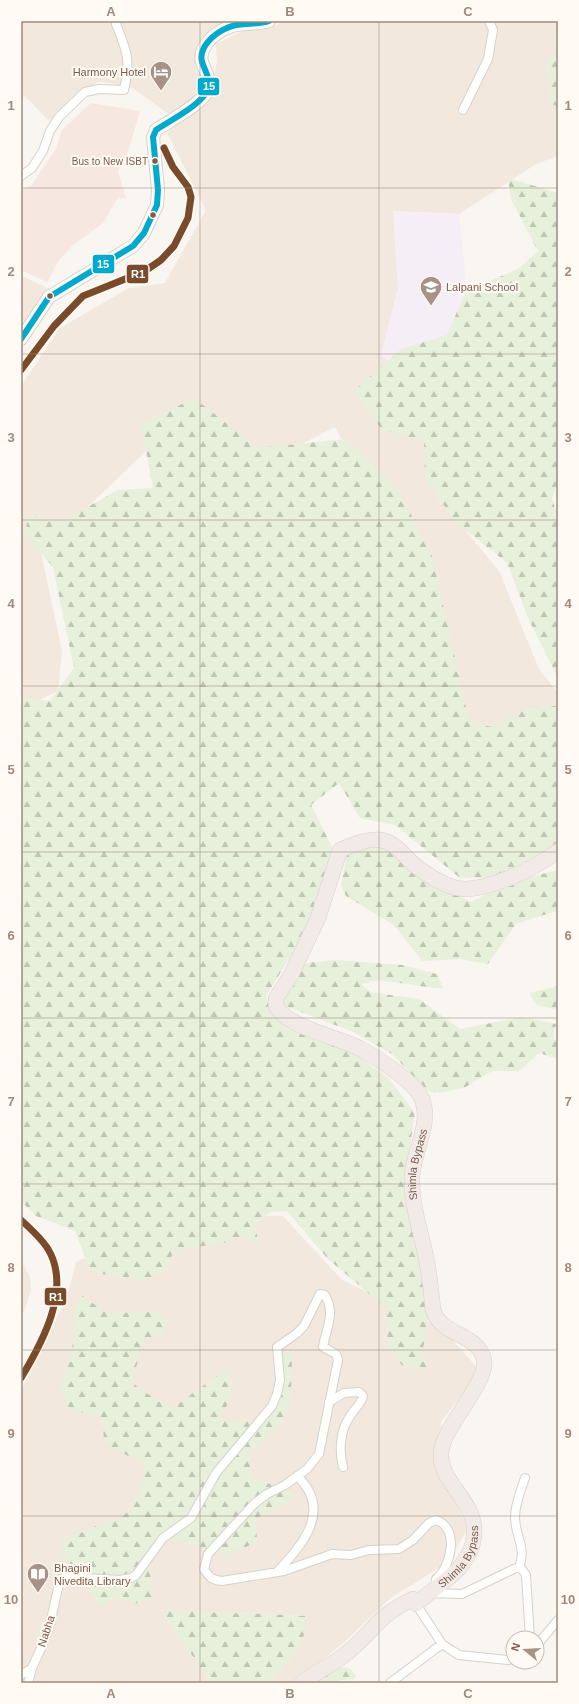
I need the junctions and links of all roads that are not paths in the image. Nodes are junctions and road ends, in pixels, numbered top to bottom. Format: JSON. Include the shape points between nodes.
{"nodes":[{"id":1,"x":117,"y":21,"type":"edge"},
{"id":2,"x":269,"y":21,"type":"edge"},
{"id":3,"x":489,"y":21,"type":"edge"},
{"id":4,"x":463,"y":110,"type":"dead end"},
{"id":5,"x":21,"y":176,"type":"edge"},
{"id":6,"x":21,"y":339,"type":"edge"},
{"id":7,"x":558,"y":851,"type":"edge"},
{"id":8,"x":329,"y":1402,"type":"junction"},
{"id":9,"x":343,"y":1467,"type":"dead end"},
{"id":10,"x":297,"y":1476,"type":"junction"},
{"id":11,"x":525,"y":1478,"type":"dead end"},
{"id":12,"x":519,"y":1568,"type":"junction"},
{"id":13,"x":276,"y":1573,"type":"junction"},
{"id":14,"x":428,"y":1593,"type":"junction"},
{"id":15,"x":414,"y":1602,"type":"junction"},
{"id":16,"x":558,"y":1620,"type":"edge"},
{"id":17,"x":529,"y":1630,"type":"edge"},
{"id":18,"x":545,"y":1635,"type":"edge"},
{"id":19,"x":442,"y":1644,"type":"junction"},
{"id":20,"x":505,"y":1660,"type":"edge"},
{"id":21,"x":32,"y":1668,"type":"junction"},
{"id":22,"x":21,"y":1675,"type":"edge"},
{"id":23,"x":28,"y":1683,"type":"edge"},
{"id":24,"x":302,"y":1683,"type":"edge"},
{"id":25,"x":390,"y":1683,"type":"edge"}],
"edges":[{"from":1,"to":5,"type":"street","via":[[128,58],[124,90],[99,89],[85,92],[50,131],[43,151],[32,168]]},
{"from":2,"to":6,"type":"main road","via":[[262,24],[240,23],[227,27],[207,43],[202,52],[202,61],[209,79],[208,89],[200,100],[156,130],[152,137],[158,190],[157,205],[144,233],[133,246],[49,297]]},
{"from":3,"to":4,"type":"street","via":[[493,30],[488,59]]},
{"from":7,"to":14,"type":"highway","name":"Shimla Bypass","via":[[547,860],[520,874],[466,889],[442,883],[418,868],[397,848],[381,840],[340,850],[318,918],[291,975],[275,1001],[278,1010],[294,1021],[344,1040],[386,1066],[418,1093],[424,1107],[413,1184],[433,1309],[441,1325],[481,1350],[484,1362],[481,1376],[448,1430],[441,1453],[447,1477],[464,1500],[472,1518],[472,1547],[464,1563]]},
{"from":8,"to":9,"type":"street","via":[[351,1392],[359,1392],[362,1396],[345,1427],[340,1453]]},
{"from":8,"to":10,"type":"street","via":[[319,1454],[314,1462]]},
{"from":8,"to":21,"type":"street","name":"Nabha","via":[[338,1360],[336,1354],[323,1347],[331,1314],[327,1298],[323,1294],[318,1296],[304,1326],[277,1347],[280,1380],[272,1406],[216,1473],[191,1518],[168,1533],[157,1544],[140,1571],[131,1578],[60,1579],[50,1624]]},
{"from":10,"to":13,"type":"street","via":[[314,1499],[312,1521],[305,1541]]},
{"from":10,"to":13,"type":"street","via":[[255,1503],[208,1554],[204,1569],[214,1580],[222,1581]]},
{"from":11,"to":12,"type":"street","via":[[515,1517],[523,1548]]},
{"from":12,"to":14,"type":"street","via":[[462,1594]]},
{"from":12,"to":17,"type":"street","via":[[524,1570],[526,1575]]},
{"from":13,"to":15,"type":"street","via":[[332,1554],[351,1555],[369,1550],[399,1549],[413,1540],[429,1522],[436,1520],[445,1524],[449,1532],[451,1543],[447,1567]]},
{"from":14,"to":15,"type":"highway","name":"Shimla Bypass"},
{"from":15,"to":19,"type":"street"},
{"from":15,"to":24,"type":"highway","name":"Shimla Bypass","via":[[388,1612],[344,1656]]},
{"from":16,"to":18,"type":"street"},
{"from":19,"to":20,"type":"street","via":[[459,1655]]},
{"from":19,"to":25,"type":"street"},
{"from":21,"to":22,"type":"street"},
{"from":21,"to":23,"type":"street","name":"Nabha"}]}
